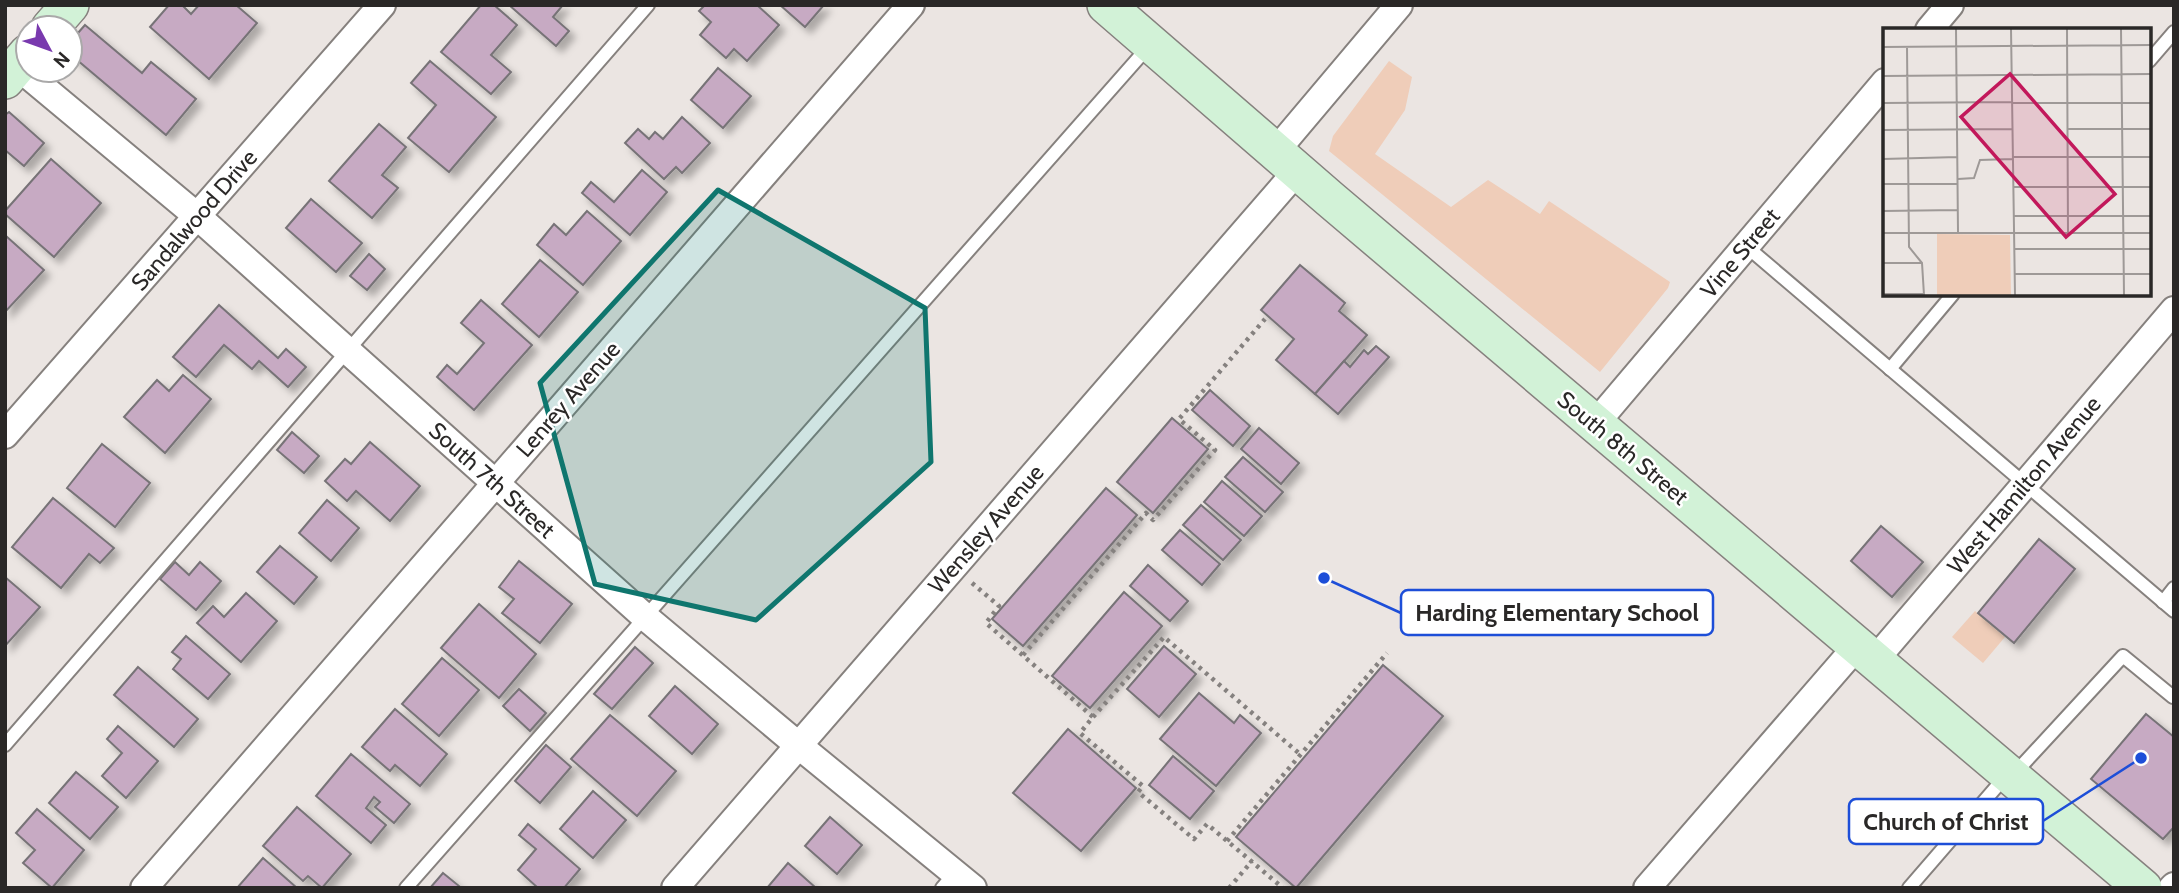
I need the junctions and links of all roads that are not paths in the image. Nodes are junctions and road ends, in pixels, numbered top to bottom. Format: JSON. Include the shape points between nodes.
{"nodes":[{"id":1,"x":382,"y":5,"type":"edge"},
{"id":2,"x":648,"y":5,"type":"edge"},
{"id":3,"x":911,"y":5,"type":"edge"},
{"id":4,"x":1105,"y":5,"type":"edge"},
{"id":5,"x":1399,"y":5,"type":"edge"},
{"id":6,"x":1950,"y":5,"type":"edge"},
{"id":7,"x":1931,"y":28,"type":"edge"},
{"id":8,"x":2174,"y":32,"type":"edge"},
{"id":9,"x":1151,"y":44,"type":"junction"},
{"id":10,"x":2151,"y":59,"type":"edge"},
{"id":11,"x":39,"y":84,"type":"edge"},
{"id":12,"x":1883,"y":84,"type":"edge"},
{"id":13,"x":1286,"y":161,"type":"junction"},
{"id":14,"x":197,"y":216,"type":"junction"},
{"id":15,"x":1746,"y":246,"type":"junction"},
{"id":16,"x":1951,"y":296,"type":"edge"},
{"id":17,"x":2174,"y":310,"type":"edge"},
{"id":18,"x":348,"y":351,"type":"junction"},
{"id":19,"x":1890,"y":369,"type":"junction"},
{"id":20,"x":1595,"y":424,"type":"junction"},
{"id":21,"x":5,"y":435,"type":"edge"},
{"id":22,"x":495,"y":483,"type":"junction"},
{"id":23,"x":2025,"y":484,"type":"junction"},
{"id":24,"x":2174,"y":588,"type":"edge"},
{"id":25,"x":2163,"y":601,"type":"junction"},
{"id":26,"x":2174,"y":611,"type":"edge"},
{"id":27,"x":644,"y":616,"type":"junction"},
{"id":28,"x":1866,"y":653,"type":"junction"},
{"id":29,"x":2173,"y":697,"type":"edge"},
{"id":30,"x":5,"y":745,"type":"edge"},
{"id":31,"x":798,"y":745,"type":"junction"},
{"id":32,"x":2010,"y":775,"type":"junction"},
{"id":33,"x":957,"y":883,"type":"edge"},
{"id":34,"x":144,"y":888,"type":"edge"},
{"id":35,"x":406,"y":888,"type":"edge"},
{"id":36,"x":675,"y":888,"type":"edge"},
{"id":37,"x":1647,"y":888,"type":"edge"},
{"id":38,"x":1909,"y":888,"type":"edge"},
{"id":39,"x":2143,"y":888,"type":"edge"}],
"edges":[{"from":1,"to":14,"type":"street","name":"Sandalwood Drive"},
{"from":2,"to":18,"type":"lane"},
{"from":3,"to":22,"type":"street","name":"Lenrey Avenue"},
{"from":4,"to":9,"type":"street","name":"South 8th Street"},
{"from":5,"to":13,"type":"street","name":"Wensley Avenue"},
{"from":6,"to":7,"type":"street"},
{"from":8,"to":10,"type":"lane"},
{"from":9,"to":13,"type":"street","name":"South 8th Street"},
{"from":9,"to":27,"type":"lane"},
{"from":11,"to":14,"type":"street","name":"South 7th Street"},
{"from":12,"to":15,"type":"street","name":"Vine Street"},
{"from":13,"to":20,"type":"street","name":"South 8th Street"},
{"from":13,"to":31,"type":"street","name":"Wensley Avenue","via":[[953,567]]},
{"from":14,"to":18,"type":"street","name":"South 7th Street"},
{"from":14,"to":21,"type":"street","name":"Sandalwood Drive"},
{"from":15,"to":19,"type":"lane"},
{"from":15,"to":20,"type":"street","name":"Vine Street"},
{"from":16,"to":19,"type":"lane"},
{"from":17,"to":23,"type":"street","name":"West Hamilton Avenue"},
{"from":18,"to":22,"type":"street","name":"South 7th Street"},
{"from":18,"to":30,"type":"lane"},
{"from":19,"to":23,"type":"lane"},
{"from":20,"to":28,"type":"street","name":"South 8th Street"},
{"from":22,"to":27,"type":"street","name":"South 7th Street"},
{"from":22,"to":34,"type":"street","name":"Lenrey Avenue"},
{"from":23,"to":25,"type":"lane"},
{"from":23,"to":28,"type":"street","name":"West Hamilton Avenue"},
{"from":24,"to":25,"type":"lane"},
{"from":25,"to":26,"type":"lane"},
{"from":27,"to":31,"type":"street","name":"South 7th Street"},
{"from":27,"to":35,"type":"lane"},
{"from":28,"to":32,"type":"street","name":"South 8th Street"},
{"from":28,"to":37,"type":"street","name":"West Hamilton Avenue"},
{"from":29,"to":32,"type":"lane","via":[[2123,656]]},
{"from":31,"to":33,"type":"street","name":"South 7th Street"},
{"from":31,"to":36,"type":"street","name":"Wensley Avenue"},
{"from":32,"to":38,"type":"lane"},
{"from":32,"to":39,"type":"street","name":"South 8th Street"}]}
